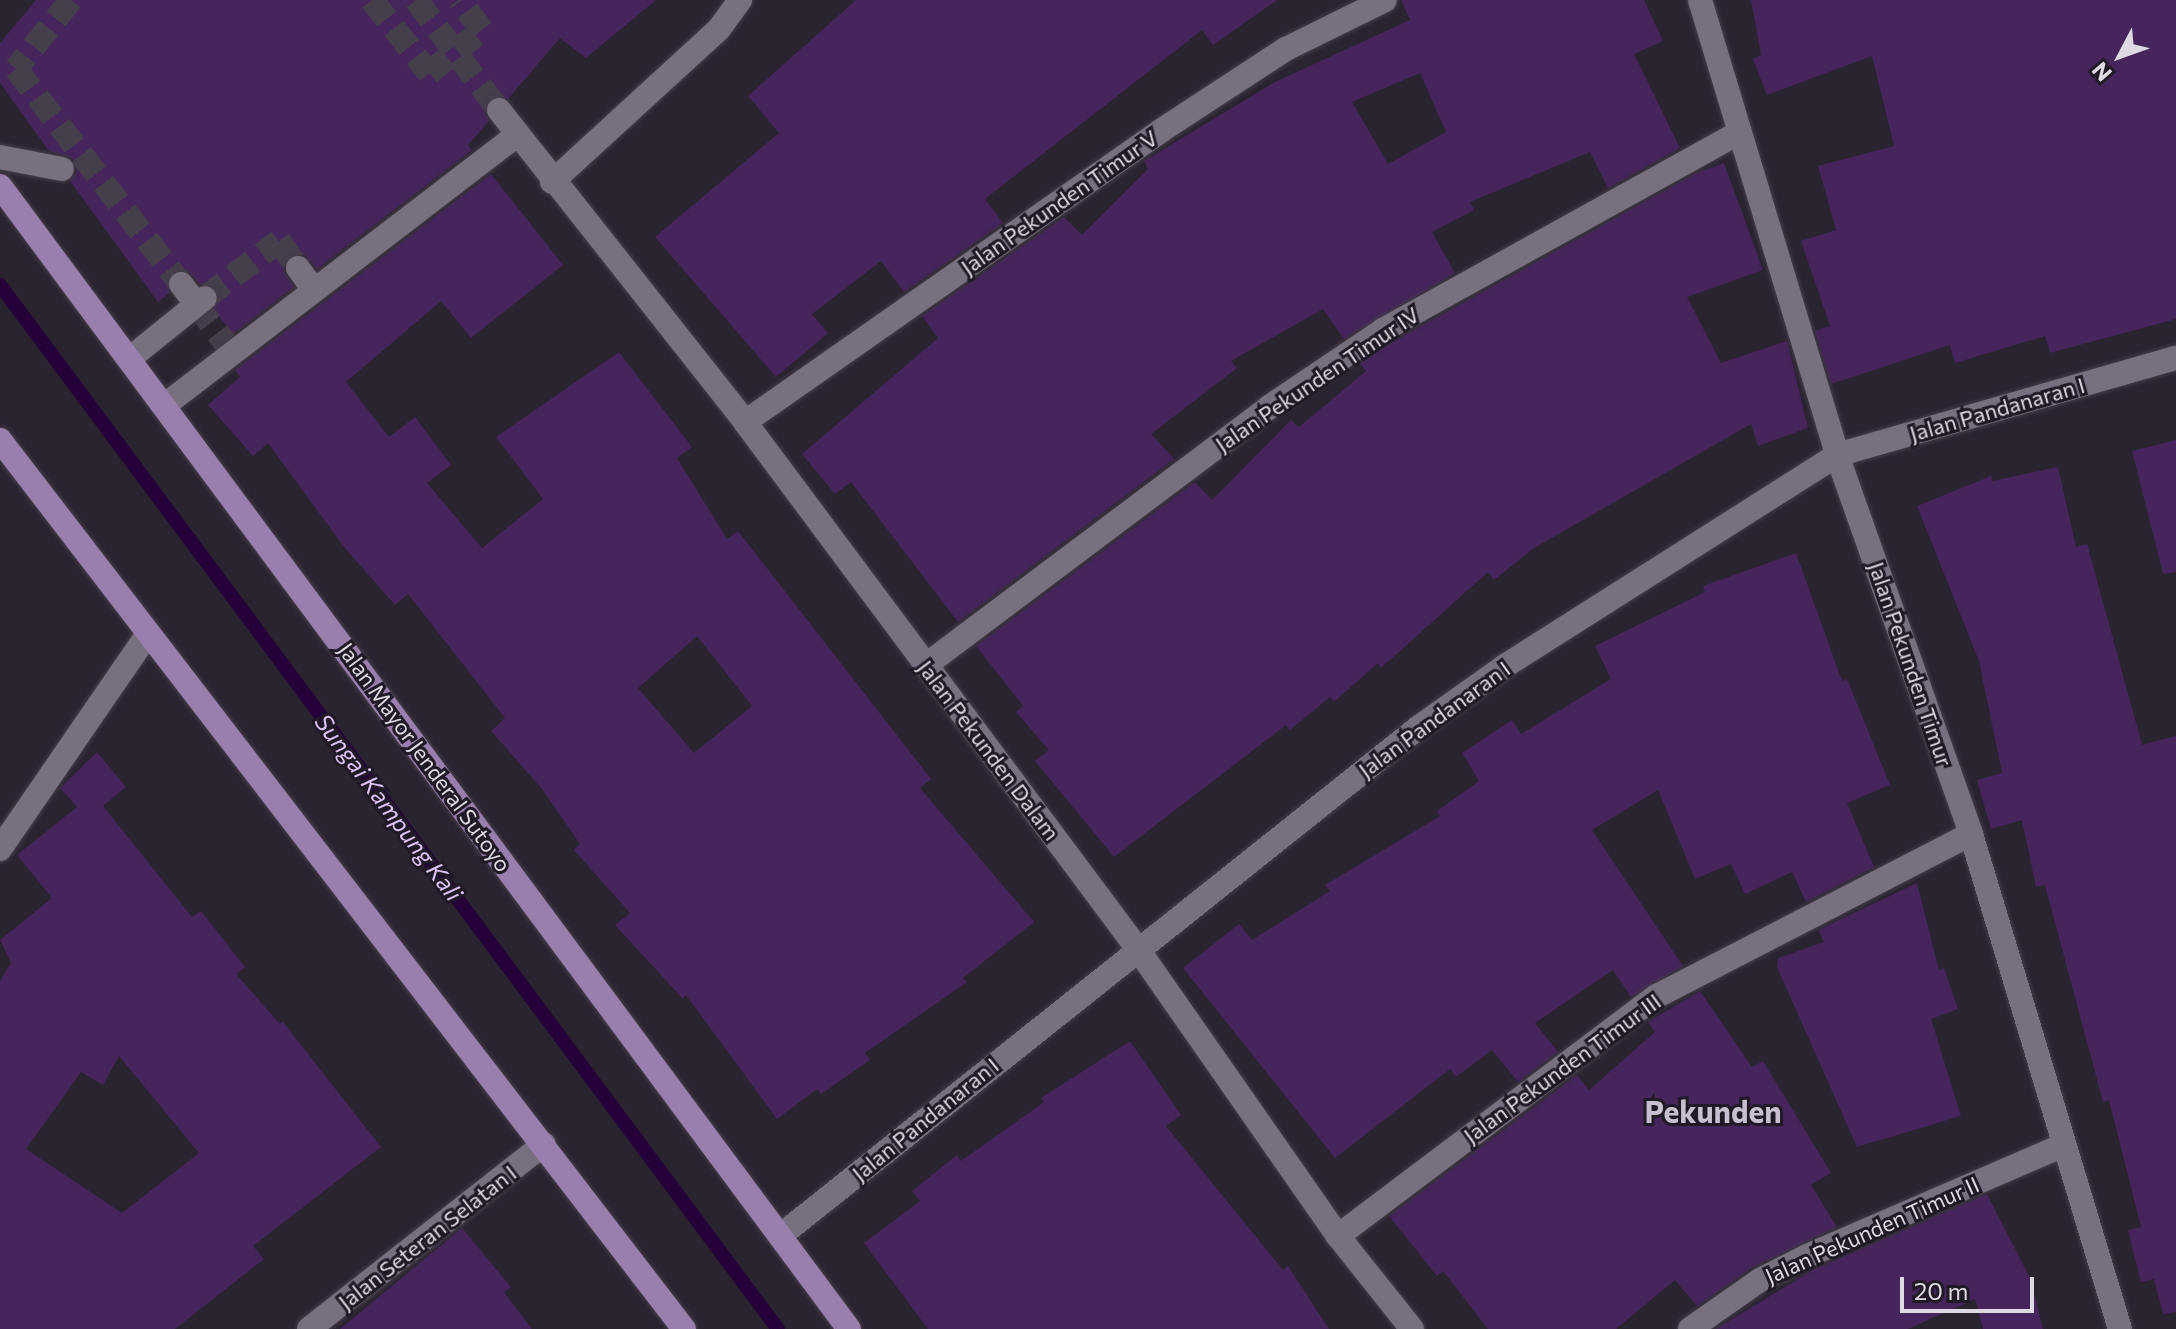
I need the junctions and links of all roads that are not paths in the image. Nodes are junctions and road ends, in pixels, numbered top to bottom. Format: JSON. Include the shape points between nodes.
{"nodes":[{"id":1,"x":740,"y":0,"type":"edge"},
{"id":2,"x":762,"y":0,"type":"edge"},
{"id":3,"x":1385,"y":0,"type":"edge"},
{"id":4,"x":1700,"y":0,"type":"edge"},
{"id":5,"x":719,"y":29,"type":"junction"},
{"id":6,"x":499,"y":110,"type":"tunnel mouth"},
{"id":7,"x":1736,"y":134,"type":"junction"},
{"id":8,"x":517,"y":135,"type":"junction"},
{"id":9,"x":0,"y":157,"type":"edge"},
{"id":10,"x":62,"y":169,"type":"dead end"},
{"id":11,"x":552,"y":182,"type":"junction"},
{"id":12,"x":0,"y":186,"type":"edge"},
{"id":13,"x":298,"y":268,"type":"tunnel mouth"},
{"id":14,"x":181,"y":284,"type":"tunnel mouth"},
{"id":15,"x":314,"y":290,"type":"junction"},
{"id":16,"x":2176,"y":358,"type":"edge"},
{"id":17,"x":129,"y":359,"type":"junction"},
{"id":18,"x":165,"y":405,"type":"junction"},
{"id":19,"x":745,"y":422,"type":"junction"},
{"id":20,"x":0,"y":440,"type":"edge"},
{"id":21,"x":1837,"y":455,"type":"junction"},
{"id":22,"x":148,"y":634,"type":"junction"},
{"id":23,"x":926,"y":665,"type":"junction"},
{"id":24,"x":1971,"y":834,"type":"junction"},
{"id":25,"x":0,"y":849,"type":"edge"},
{"id":26,"x":1137,"y":948,"type":"junction"},
{"id":27,"x":544,"y":1144,"type":"junction"},
{"id":28,"x":2063,"y":1145,"type":"junction"},
{"id":29,"x":780,"y":1236,"type":"junction"},
{"id":30,"x":1338,"y":1236,"type":"junction"},
{"id":31,"x":309,"y":1329,"type":"edge"},
{"id":32,"x":684,"y":1329,"type":"edge"},
{"id":33,"x":849,"y":1329,"type":"edge"},
{"id":34,"x":1412,"y":1329,"type":"edge"},
{"id":35,"x":1690,"y":1329,"type":"edge"},
{"id":36,"x":2120,"y":1329,"type":"edge"}],
"edges":[{"from":1,"to":5,"type":"street"},
{"from":2,"to":5,"type":"street"},
{"from":3,"to":19,"type":"street","name":"Jalan Pekunden Timur V","via":[[1286,49],[1175,121]]},
{"from":4,"to":7,"type":"street","name":"Jalan Pekunden Timur"},
{"from":5,"to":11,"type":"street"},
{"from":6,"to":8,"type":"street","name":"Jalan Pekunden Dalam"},
{"from":7,"to":21,"type":"street","name":"Jalan Pekunden Timur"},
{"from":7,"to":23,"type":"street","name":"Jalan Pekunden Timur IV","via":[[1383,330],[1269,407]]},
{"from":8,"to":11,"type":"street","name":"Jalan Pekunden Dalam"},
{"from":8,"to":15,"type":"street"},
{"from":9,"to":10,"type":"street"},
{"from":11,"to":19,"type":"street","name":"Jalan Pekunden Dalam"},
{"from":12,"to":17,"type":"main road","name":"Jalan Mayor Jenderal Sutoyo"},
{"from":13,"to":15,"type":"street"},
{"from":14,"to":17,"type":"street","via":[[201,301]]},
{"from":15,"to":18,"type":"street"},
{"from":16,"to":21,"type":"street","name":"Jalan Pandanaran I"},
{"from":17,"to":18,"type":"main road","name":"Jalan Mayor Jenderal Sutoyo"},
{"from":18,"to":29,"type":"main road","name":"Jalan Mayor Jenderal Sutoyo"},
{"from":19,"to":23,"type":"street","name":"Jalan Pekunden Dalam"},
{"from":20,"to":22,"type":"main road"},
{"from":21,"to":24,"type":"street","name":"Jalan Pekunden Timur"},
{"from":21,"to":26,"type":"street","name":"Jalan Pandanaran I","via":[[1505,666]]},
{"from":22,"to":25,"type":"street"},
{"from":22,"to":27,"type":"main road"},
{"from":23,"to":26,"type":"street","name":"Jalan Pekunden Dalam"},
{"from":24,"to":28,"type":"street","name":"Jalan Pekunden Timur"},
{"from":24,"to":30,"type":"street","name":"Jalan Pekunden Timur III","via":[[1657,996]]},
{"from":26,"to":29,"type":"street","name":"Jalan Pandanaran I"},
{"from":26,"to":30,"type":"street","name":"Jalan Pekunden Dalam"},
{"from":27,"to":31,"type":"street","name":"Jalan Seteran Selatan I"},
{"from":27,"to":32,"type":"main road"},
{"from":28,"to":35,"type":"street","name":"Jalan Pekunden Timur II","via":[[1807,1256],[1760,1280]]},
{"from":28,"to":36,"type":"street","name":"Jalan Pekunden Timur"},
{"from":29,"to":33,"type":"main road","name":"Jalan Mayor Jenderal Sutoyo"},
{"from":30,"to":34,"type":"street","name":"Jalan Pekunden Dalam"}]}
